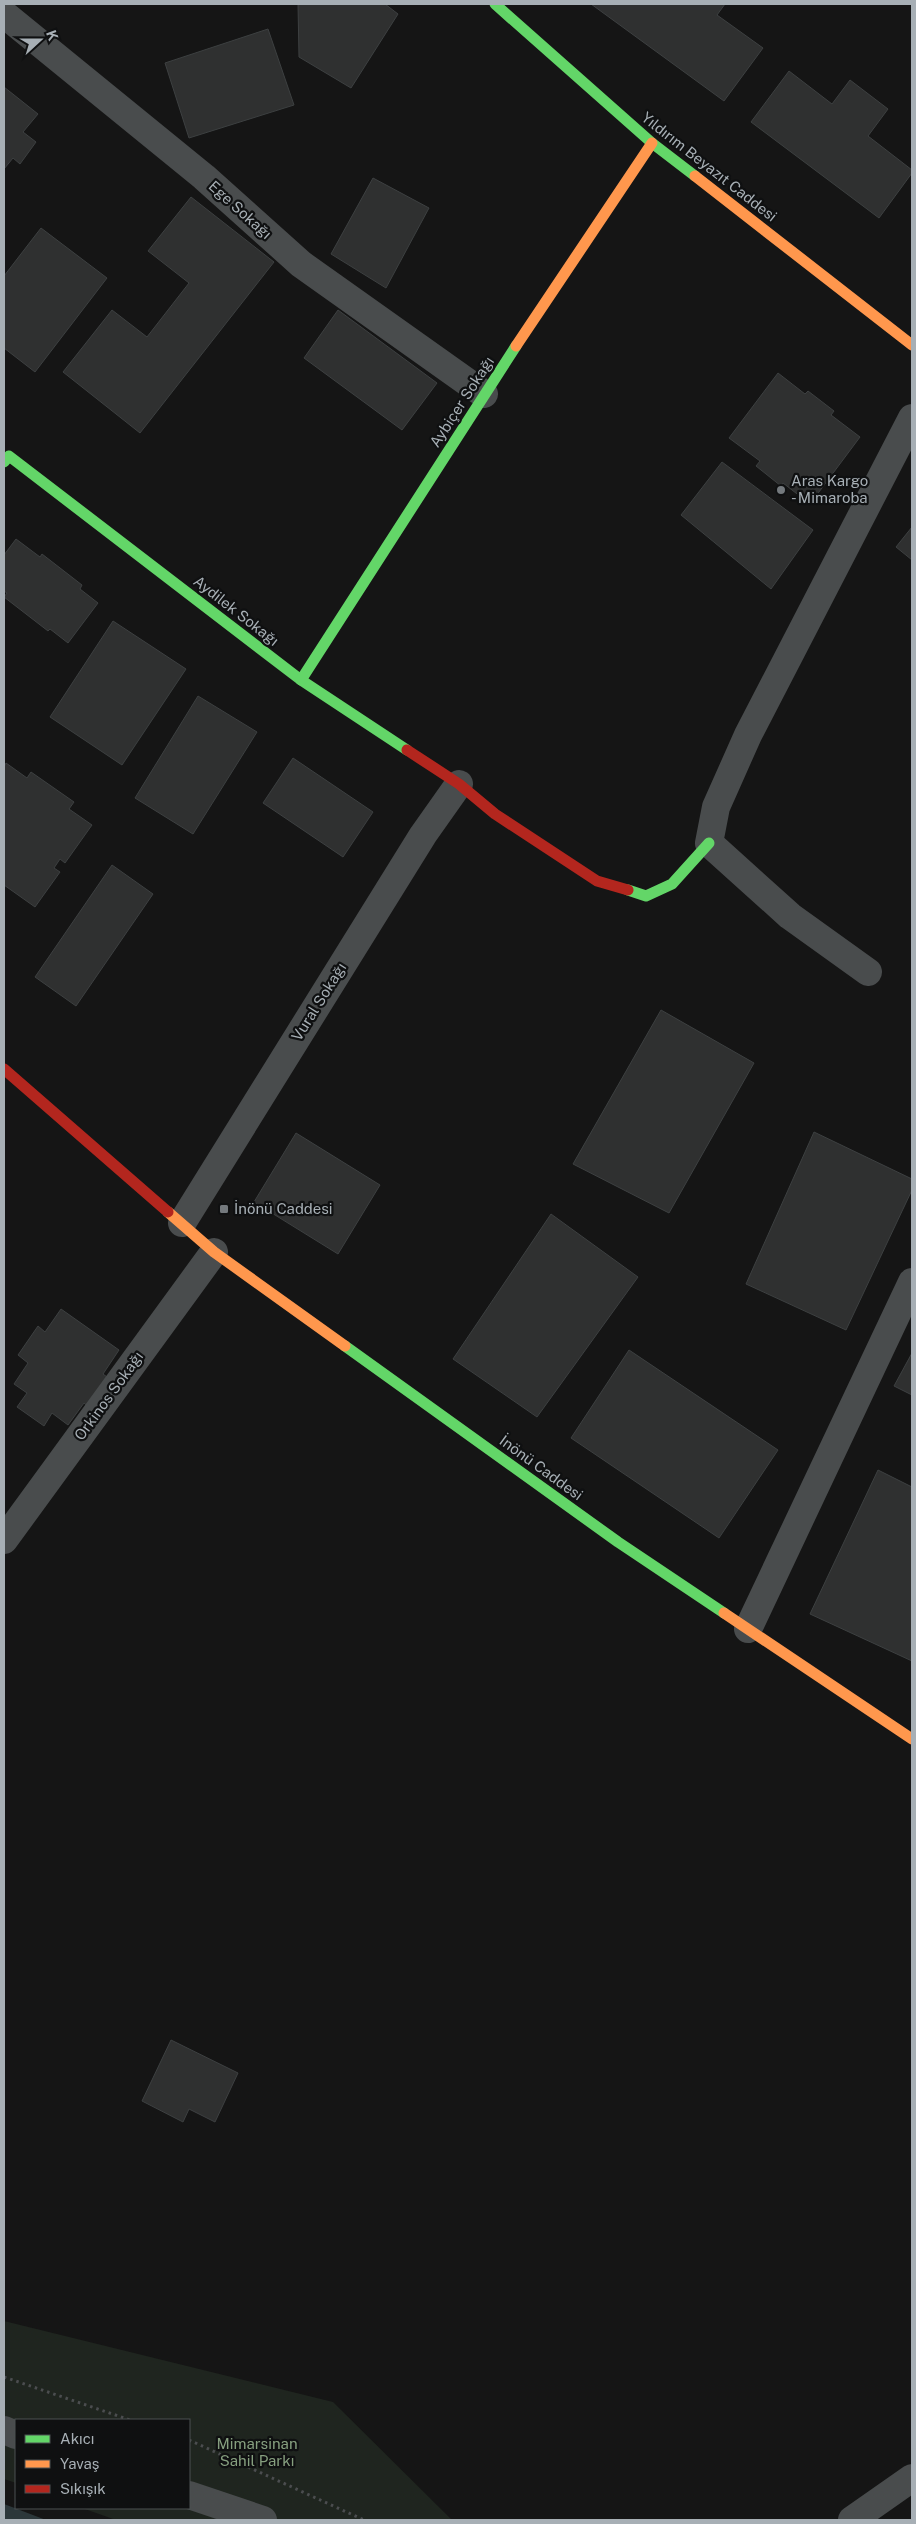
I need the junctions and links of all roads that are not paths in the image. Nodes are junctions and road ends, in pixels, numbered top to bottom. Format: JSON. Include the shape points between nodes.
{"nodes":[{"id":1,"x":495,"y":4,"type":"edge"},
{"id":2,"x":4,"y":14,"type":"edge"},
{"id":3,"x":652,"y":143,"type":"junction"},
{"id":4,"x":912,"y":345,"type":"edge"},
{"id":5,"x":484,"y":394,"type":"junction"},
{"id":6,"x":912,"y":418,"type":"edge"},
{"id":7,"x":6,"y":457,"type":"edge"},
{"id":8,"x":300,"y":680,"type":"junction"},
{"id":9,"x":459,"y":784,"type":"junction"},
{"id":10,"x":708,"y":843,"type":"junction"},
{"id":11,"x":868,"y":972,"type":"dead end"},
{"id":12,"x":4,"y":1069,"type":"edge"},
{"id":13,"x":182,"y":1223,"type":"junction"},
{"id":14,"x":214,"y":1252,"type":"junction"},
{"id":15,"x":912,"y":1282,"type":"edge"},
{"id":16,"x":4,"y":1540,"type":"edge"},
{"id":17,"x":748,"y":1629,"type":"junction"},
{"id":18,"x":912,"y":1739,"type":"edge"},
{"id":19,"x":912,"y":2478,"type":"edge"},
{"id":20,"x":190,"y":2494,"type":"edge"},
{"id":21,"x":263,"y":2520,"type":"edge"},
{"id":22,"x":852,"y":2520,"type":"edge"}],
"edges":[{"from":1,"to":3,"type":"main road","name":"Yıldırım Beyazıt Caddesi"},
{"from":2,"to":5,"type":"street","name":"Ege Sokağı","via":[[204,177],[301,264]]},
{"from":3,"to":4,"type":"main road","name":"Yıldırım Beyazıt Caddesi"},
{"from":3,"to":5,"type":"main road","name":"Aybiçer Sokağı"},
{"from":5,"to":8,"type":"main road","name":"Aybiçer Sokağı"},
{"from":6,"to":10,"type":"street","via":[[748,735],[716,807]]},
{"from":7,"to":8,"type":"main road","name":"Aydilek Sokağı"},
{"from":8,"to":9,"type":"main road","name":"Aydilek Sokağı"},
{"from":9,"to":10,"type":"main road","name":"Aydilek Sokağı","via":[[495,814],[597,882],[646,896],[672,884]]},
{"from":9,"to":13,"type":"street","name":"Vural Sokağı","via":[[423,835]]},
{"from":10,"to":11,"type":"street","via":[[790,916]]},
{"from":12,"to":13,"type":"main road","name":"İnönü Caddesi"},
{"from":13,"to":14,"type":"main road","name":"İnönü Caddesi"},
{"from":14,"to":16,"type":"street","name":"Orkinos Sokağı"},
{"from":14,"to":17,"type":"main road","name":"İnönü Caddesi","via":[[618,1542]]},
{"from":15,"to":17,"type":"street"},
{"from":17,"to":18,"type":"main road","name":"İnönü Caddesi"},
{"from":19,"to":22,"type":"street"},
{"from":20,"to":21,"type":"street"}]}
